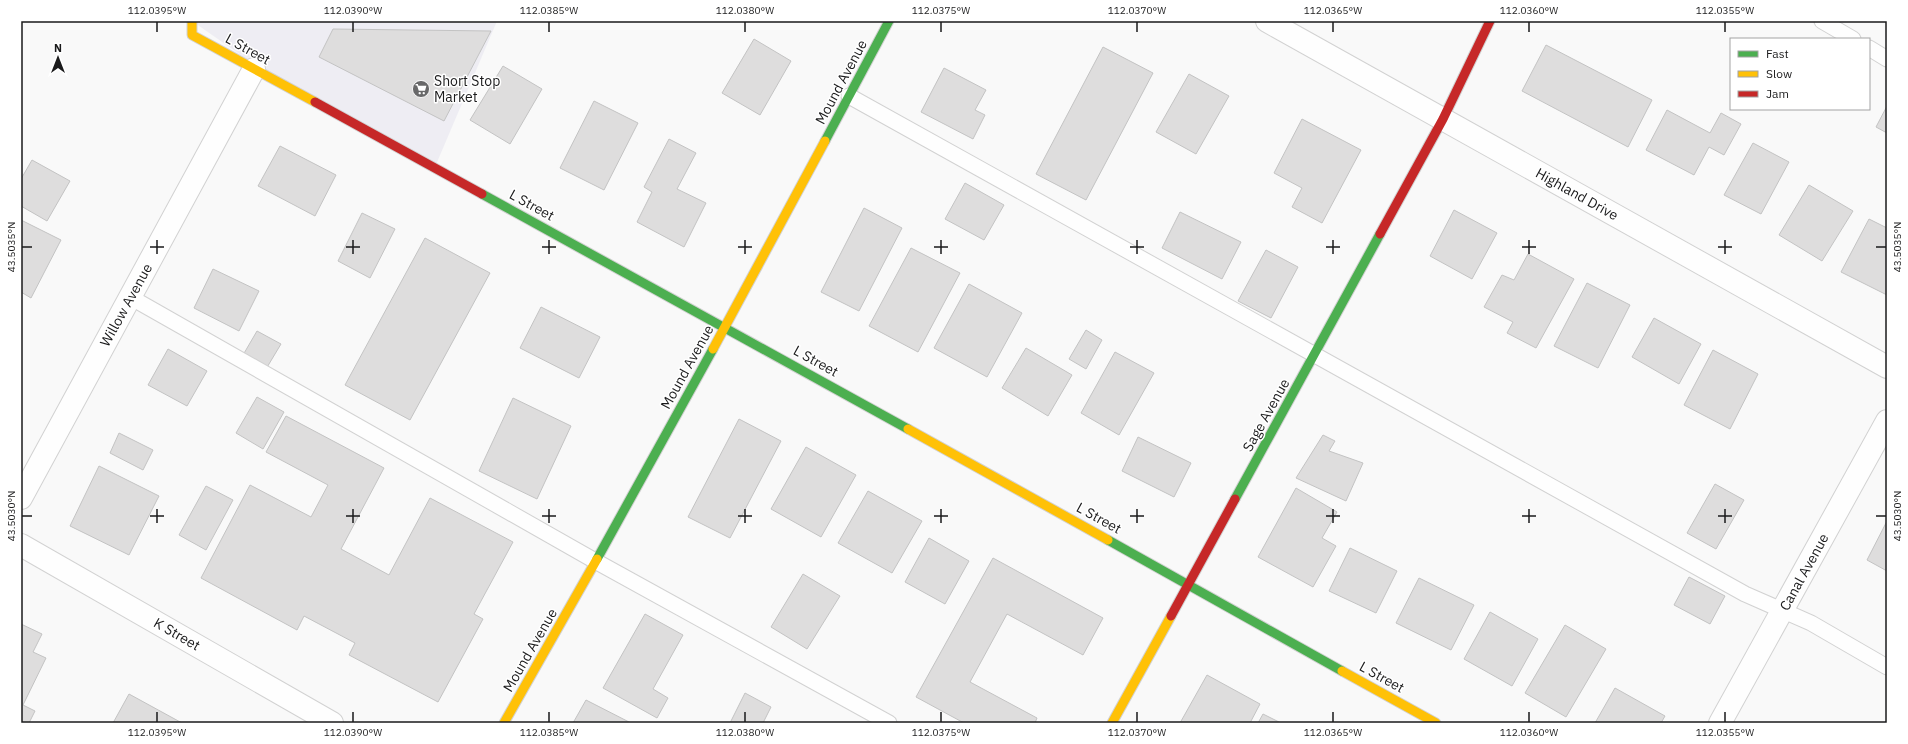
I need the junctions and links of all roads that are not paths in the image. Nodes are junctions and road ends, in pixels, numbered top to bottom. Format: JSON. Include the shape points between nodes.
{"nodes":[{"id":1,"x":192,"y":21,"type":"edge"},
{"id":2,"x":889,"y":21,"type":"edge"},
{"id":3,"x":1267,"y":21,"type":"edge"},
{"id":4,"x":1490,"y":21,"type":"edge"},
{"id":5,"x":1822,"y":21,"type":"edge"},
{"id":6,"x":1851,"y":38,"type":"edge"},
{"id":7,"x":1870,"y":49,"type":"edge"},
{"id":8,"x":1887,"y":59,"type":"edge"},
{"id":9,"x":254,"y":69,"type":"junction"},
{"id":10,"x":849,"y":96,"type":"junction"},
{"id":11,"x":1443,"y":119,"type":"junction"},
{"id":12,"x":130,"y":297,"type":"junction"},
{"id":13,"x":725,"y":327,"type":"junction"},
{"id":14,"x":1315,"y":354,"type":"junction"},
{"id":15,"x":1887,"y":367,"type":"edge"},
{"id":16,"x":1887,"y":421,"type":"edge"},
{"id":17,"x":21,"y":498,"type":"edge"},
{"id":18,"x":21,"y":545,"type":"edge"},
{"id":19,"x":597,"y":562,"type":"junction"},
{"id":20,"x":1188,"y":584,"type":"junction"},
{"id":21,"x":1782,"y":611,"type":"junction"},
{"id":22,"x":1887,"y":667,"type":"edge"},
{"id":23,"x":332,"y":723,"type":"edge"},
{"id":24,"x":504,"y":723,"type":"edge"},
{"id":25,"x":889,"y":723,"type":"edge"},
{"id":26,"x":1112,"y":723,"type":"edge"},
{"id":27,"x":1436,"y":723,"type":"edge"},
{"id":28,"x":1720,"y":723,"type":"edge"}],
"edges":[{"from":1,"to":9,"type":"street","name":"L Street","via":[[192,35]]},
{"from":2,"to":10,"type":"street","name":"Mound Avenue"},
{"from":3,"to":11,"type":"street","name":"Highland Drive"},
{"from":4,"to":11,"type":"street","name":"Sage Avenue"},
{"from":5,"to":6,"type":"lane"},
{"from":7,"to":8,"type":"lane"},
{"from":9,"to":12,"type":"street","name":"Willow Avenue"},
{"from":9,"to":13,"type":"street","name":"L Street"},
{"from":10,"to":13,"type":"street","name":"Mound Avenue"},
{"from":10,"to":14,"type":"lane"},
{"from":11,"to":14,"type":"street","name":"Sage Avenue"},
{"from":11,"to":15,"type":"street","name":"Highland Drive"},
{"from":12,"to":17,"type":"street","name":"Willow Avenue"},
{"from":12,"to":19,"type":"lane"},
{"from":13,"to":19,"type":"street","name":"Mound Avenue"},
{"from":13,"to":20,"type":"street","name":"L Street"},
{"from":14,"to":20,"type":"street","name":"Sage Avenue"},
{"from":14,"to":21,"type":"lane","via":[[1745,594]]},
{"from":16,"to":21,"type":"street","name":"Canal Avenue"},
{"from":18,"to":23,"type":"street","name":"K Street"},
{"from":19,"to":24,"type":"street","name":"Mound Avenue"},
{"from":19,"to":25,"type":"lane"},
{"from":20,"to":26,"type":"street","name":"Sage Avenue"},
{"from":20,"to":27,"type":"street","name":"L Street"},
{"from":21,"to":22,"type":"lane","via":[[1811,623]]},
{"from":21,"to":28,"type":"street","name":"Canal Avenue"}]}
